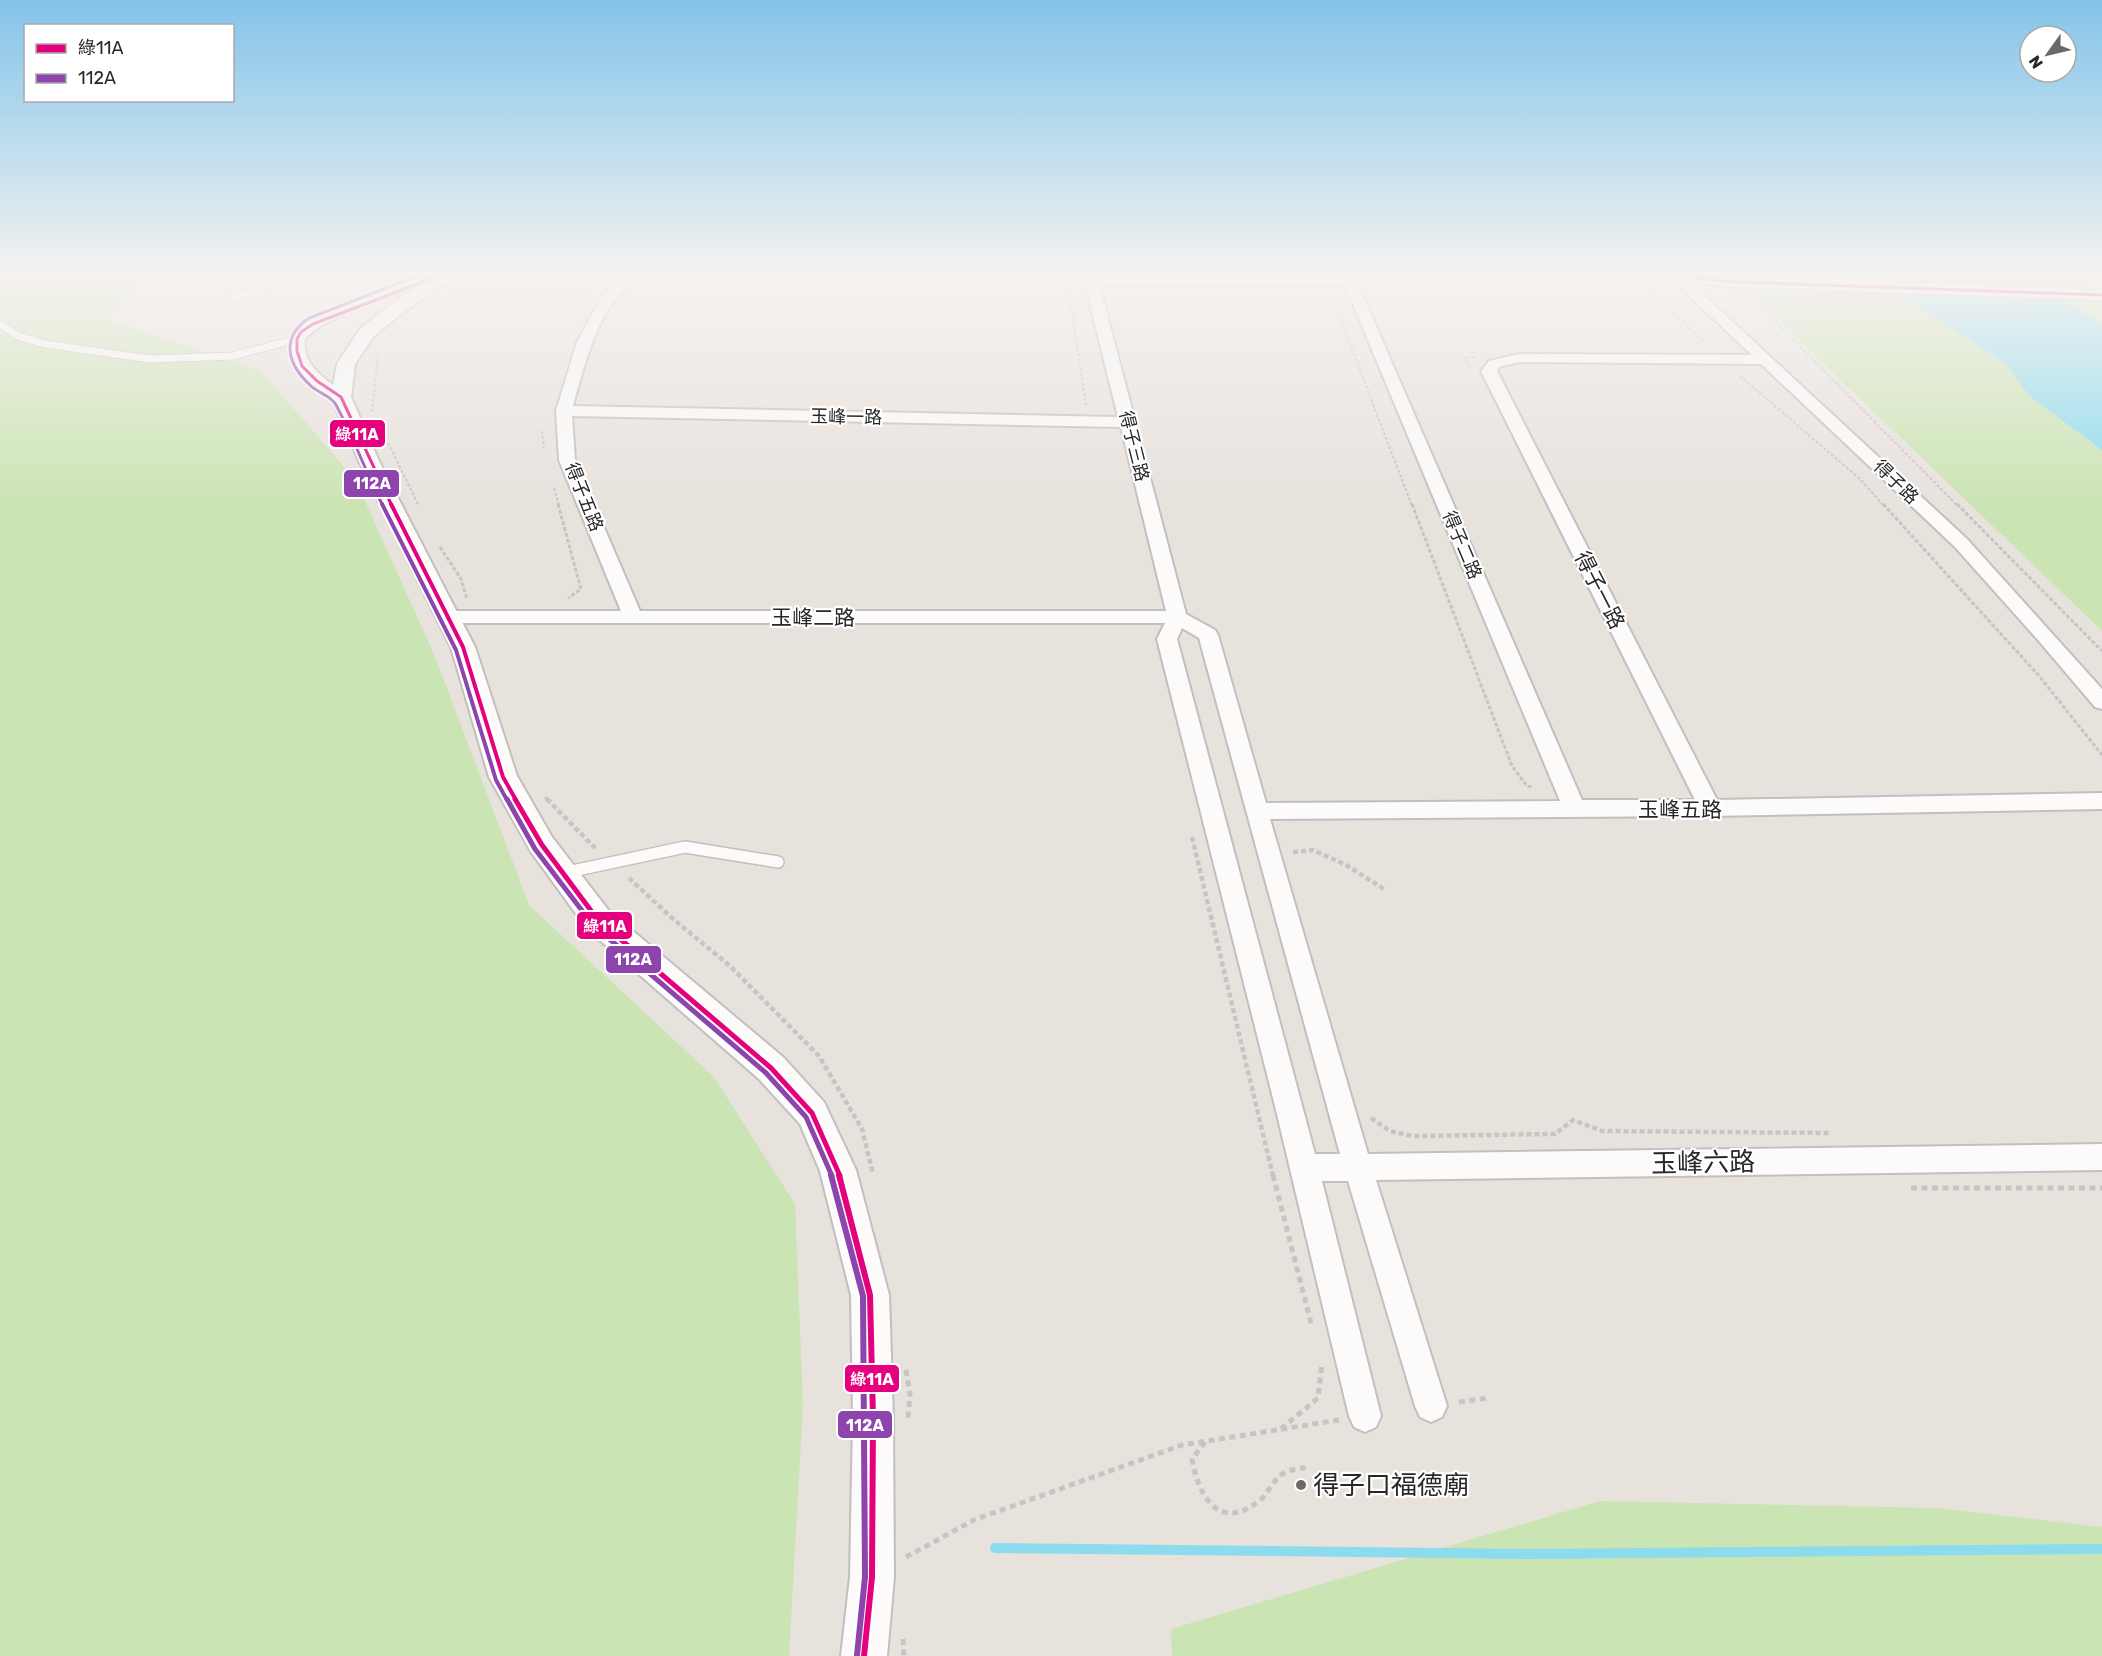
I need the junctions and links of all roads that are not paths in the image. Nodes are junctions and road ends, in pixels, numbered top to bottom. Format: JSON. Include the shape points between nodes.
{"nodes":[{"id":1,"x":107,"y":352,"type":"edge"},
{"id":2,"x":246,"y":352,"type":"edge"},
{"id":3,"x":297,"y":352,"type":"edge"},
{"id":4,"x":354,"y":352,"type":"edge"},
{"id":5,"x":581,"y":352,"type":"edge"},
{"id":6,"x":1110,"y":352,"type":"edge"},
{"id":7,"x":1374,"y":352,"type":"edge"},
{"id":8,"x":1755,"y":352,"type":"edge"},
{"id":9,"x":1763,"y":360,"type":"junction"},
{"id":10,"x":341,"y":397,"type":"junction"},
{"id":11,"x":564,"y":411,"type":"junction"},
{"id":12,"x":1128,"y":422,"type":"junction"},
{"id":13,"x":449,"y":617,"type":"junction"},
{"id":14,"x":633,"y":617,"type":"junction"},
{"id":15,"x":1177,"y":617,"type":"junction"},
{"id":16,"x":2102,"y":702,"type":"edge"},
{"id":17,"x":1572,"y":801,"type":"junction"},
{"id":18,"x":2102,"y":801,"type":"edge"},
{"id":19,"x":1710,"y":808,"type":"junction"},
{"id":20,"x":1257,"y":811,"type":"junction"},
{"id":21,"x":778,"y":862,"type":"dead end"},
{"id":22,"x":562,"y":873,"type":"junction"},
{"id":23,"x":2102,"y":1157,"type":"edge"},
{"id":24,"x":1358,"y":1167,"type":"junction"},
{"id":25,"x":1304,"y":1168,"type":"junction"},
{"id":26,"x":1431,"y":1406,"type":"road end"},
{"id":27,"x":1365,"y":1416,"type":"road end"},
{"id":28,"x":864,"y":1656,"type":"edge"}],
"edges":[{"from":1,"to":2,"type":"lane","via":[[150,358]]},
{"from":3,"to":10,"type":"street","via":[[302,366]]},
{"from":4,"to":10,"type":"street","via":[[346,364]]},
{"from":5,"to":11,"type":"street","name":"得子五路"},
{"from":6,"to":12,"type":"street","name":"得子三路"},
{"from":7,"to":17,"type":"street","name":"得子二路"},
{"from":8,"to":9,"type":"street","name":"得子路"},
{"from":9,"to":16,"type":"street","name":"得子路","via":[[1960,543]]},
{"from":9,"to":19,"type":"street","name":"得子一路","via":[[1519,358],[1494,364],[1489,371]]},
{"from":10,"to":13,"type":"street","via":[[369,461]]},
{"from":11,"to":12,"type":"street","name":"玉峰一路"},
{"from":11,"to":14,"type":"street","name":"得子五路","via":[[567,460]]},
{"from":12,"to":15,"type":"street","name":"得子三路"},
{"from":13,"to":14,"type":"street","name":"玉峰二路"},
{"from":13,"to":22,"type":"street","via":[[463,647],[503,777]]},
{"from":14,"to":15,"type":"street","name":"玉峰二路"},
{"from":15,"to":20,"type":"street","via":[[1208,635]]},
{"from":15,"to":25,"type":"street","via":[[1167,639]]},
{"from":17,"to":19,"type":"street","name":"玉峰五路"},
{"from":17,"to":20,"type":"street","name":"玉峰五路"},
{"from":18,"to":19,"type":"street","name":"玉峰五路"},
{"from":20,"to":24,"type":"street"},
{"from":21,"to":22,"type":"lane","via":[[685,847]]},
{"from":22,"to":28,"type":"street","via":[[598,921],[771,1068],[812,1113],[838,1170],[870,1295],[872,1577]]},
{"from":23,"to":24,"type":"street","name":"玉峰六路"},
{"from":24,"to":25,"type":"street","name":"玉峰六路"},
{"from":24,"to":26,"type":"street"},
{"from":25,"to":27,"type":"street"}]}
